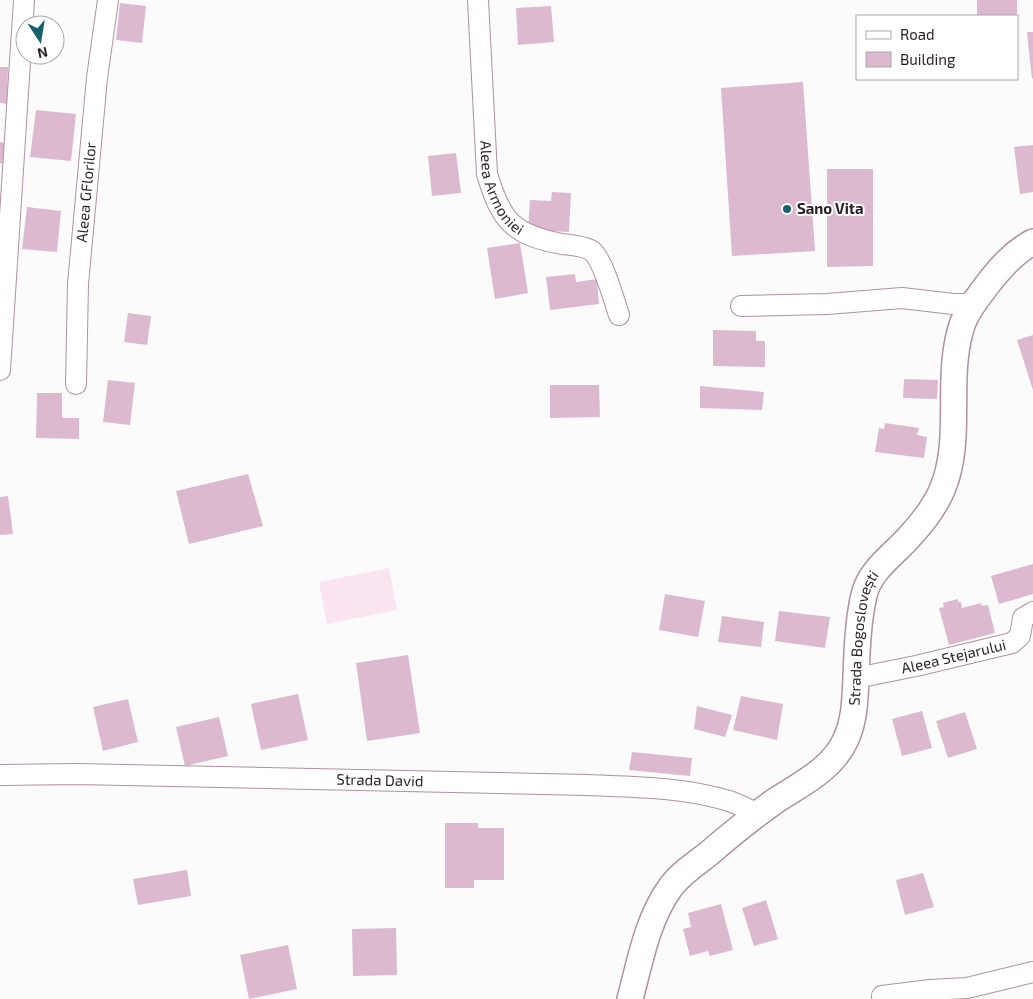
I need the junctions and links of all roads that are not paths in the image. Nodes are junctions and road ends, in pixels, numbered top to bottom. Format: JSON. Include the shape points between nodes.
{"nodes":[{"id":1,"x":24,"y":0,"type":"edge"},
{"id":2,"x":108,"y":0,"type":"edge"},
{"id":3,"x":478,"y":0,"type":"edge"},
{"id":4,"x":1033,"y":242,"type":"edge"},
{"id":5,"x":973,"y":304,"type":"junction"},
{"id":6,"x":742,"y":306,"type":"dead end"},
{"id":7,"x":619,"y":314,"type":"dead end"},
{"id":8,"x":0,"y":370,"type":"edge"},
{"id":9,"x":76,"y":384,"type":"dead end"},
{"id":10,"x":1033,"y":612,"type":"edge"},
{"id":11,"x":856,"y":678,"type":"junction"},
{"id":12,"x":0,"y":775,"type":"edge"},
{"id":13,"x":757,"y":814,"type":"junction"},
{"id":14,"x":1033,"y":972,"type":"edge"},
{"id":15,"x":882,"y":996,"type":"dead end"},
{"id":16,"x":630,"y":999,"type":"edge"}],
"edges":[{"from":1,"to":8,"type":"street"},
{"from":2,"to":9,"type":"street","name":"Aleea GFlorilor","via":[[97,78],[78,284]]},
{"from":3,"to":7,"type":"street","name":"Aleea Armoniei","via":[[487,174],[494,199],[521,232],[591,250],[599,260]]},
{"from":4,"to":5,"type":"street","name":"Strada Bogoslovești","via":[[1015,253]]},
{"from":5,"to":6,"type":"street","via":[[902,298]]},
{"from":5,"to":11,"type":"street","name":"Strada Bogoslovești","via":[[959,332],[948,472],[932,508],[881,566],[864,594]]},
{"from":10,"to":11,"type":"street","name":"Aleea Stejarului","via":[[1024,618],[1020,636],[1012,643]]},
{"from":11,"to":13,"type":"street","name":"Strada Bogoslovești","via":[[852,723],[834,758],[818,773]]},
{"from":12,"to":13,"type":"street","name":"Strada David","via":[[588,785],[700,794]]},
{"from":13,"to":16,"type":"street","name":"Strada Bogoslovești","via":[[671,886],[650,927]]},
{"from":14,"to":15,"type":"street","via":[[967,988]]}]}
